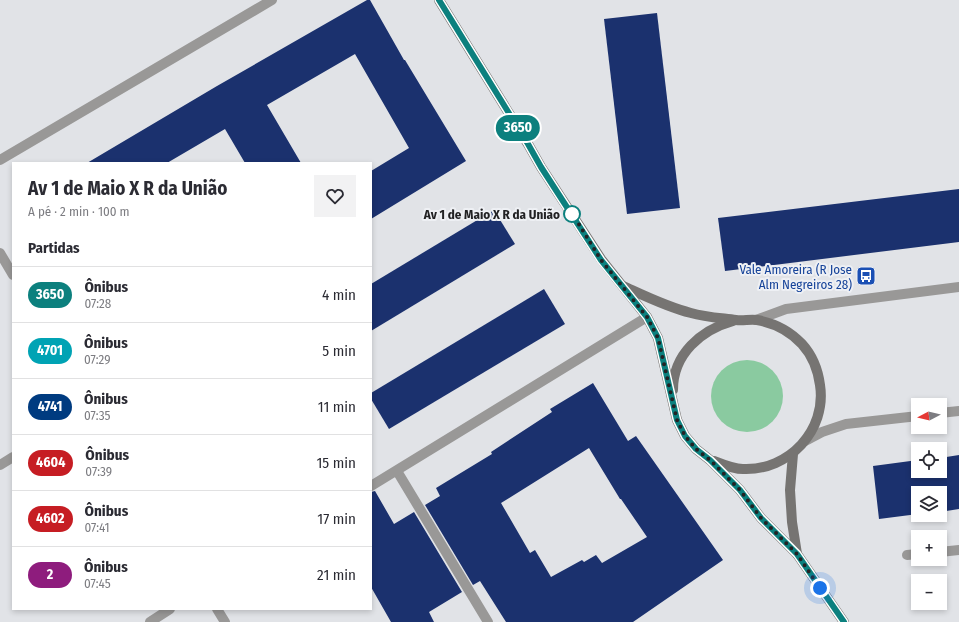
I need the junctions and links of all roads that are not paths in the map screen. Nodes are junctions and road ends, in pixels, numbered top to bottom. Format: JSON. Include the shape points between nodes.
{"nodes":[{"id":1,"x":272,"y":0,"type":"edge"},
{"id":2,"x":439,"y":0,"type":"edge"},
{"id":3,"x":0,"y":160,"type":"edge"},
{"id":4,"x":0,"y":253,"type":"edge"},
{"id":5,"x":12,"y":273,"type":"edge"},
{"id":6,"x":621,"y":285,"type":"junction"},
{"id":7,"x":959,"y":287,"type":"edge"},
{"id":8,"x":647,"y":317,"type":"junction"},
{"id":9,"x":737,"y":320,"type":"junction"},
{"id":10,"x":756,"y":320,"type":"junction"},
{"id":11,"x":673,"y":403,"type":"junction"},
{"id":12,"x":959,"y":411,"type":"edge"},
{"id":13,"x":947,"y":412,"type":"edge"},
{"id":14,"x":911,"y":417,"type":"edge"},
{"id":15,"x":805,"y":441,"type":"junction"},
{"id":16,"x":793,"y":454,"type":"junction"},
{"id":17,"x":12,"y":458,"type":"edge"},
{"id":18,"x":710,"y":460,"type":"junction"},
{"id":19,"x":0,"y":465,"type":"edge"},
{"id":20,"x":397,"y":471,"type":"junction"},
{"id":21,"x":372,"y":485,"type":"edge"},
{"id":22,"x":959,"y":550,"type":"edge"},
{"id":23,"x":947,"y":551,"type":"edge"},
{"id":24,"x":797,"y":554,"type":"junction"},
{"id":25,"x":911,"y":555,"type":"edge"},
{"id":26,"x":907,"y":556,"type":"dead end"},
{"id":27,"x":168,"y":610,"type":"edge"},
{"id":28,"x":218,"y":610,"type":"edge"},
{"id":29,"x":150,"y":622,"type":"edge"},
{"id":30,"x":225,"y":622,"type":"edge"},
{"id":31,"x":488,"y":622,"type":"edge"},
{"id":32,"x":844,"y":622,"type":"edge"}],
"edges":[{"from":1,"to":3,"type":"street"},
{"from":2,"to":6,"type":"main road","via":[[541,167],[601,260]]},
{"from":4,"to":5,"type":"street"},
{"from":6,"to":8,"type":"main road"},
{"from":6,"to":9,"type":"main road","via":[[653,300],[692,313]]},
{"from":7,"to":10,"type":"street","via":[[786,309]]},
{"from":8,"to":11,"type":"main road","via":[[658,338]]},
{"from":8,"to":20,"type":"street"},
{"from":9,"to":10,"type":"main road"},
{"from":9,"to":11,"type":"main road","via":[[719,325],[702,335],[688,348],[678,365],[673,384]]},
{"from":10,"to":15,"type":"main road","via":[[773,324],[802,344],[812,358],[819,375],[820,410]]},
{"from":11,"to":18,"type":"main road","via":[[677,420],[685,436]]},
{"from":12,"to":13,"type":"street"},
{"from":14,"to":15,"type":"street","via":[[846,424]]},
{"from":15,"to":16,"type":"main road"},
{"from":16,"to":18,"type":"main road","via":[[761,468],[743,469]]},
{"from":16,"to":24,"type":"main road","via":[[790,490]]},
{"from":17,"to":19,"type":"street"},
{"from":18,"to":24,"type":"main road"},
{"from":20,"to":21,"type":"street"},
{"from":20,"to":31,"type":"street"},
{"from":22,"to":23,"type":"street"},
{"from":24,"to":32,"type":"main road"},
{"from":25,"to":26,"type":"street"},
{"from":27,"to":29,"type":"street"},
{"from":28,"to":30,"type":"street"}]}
